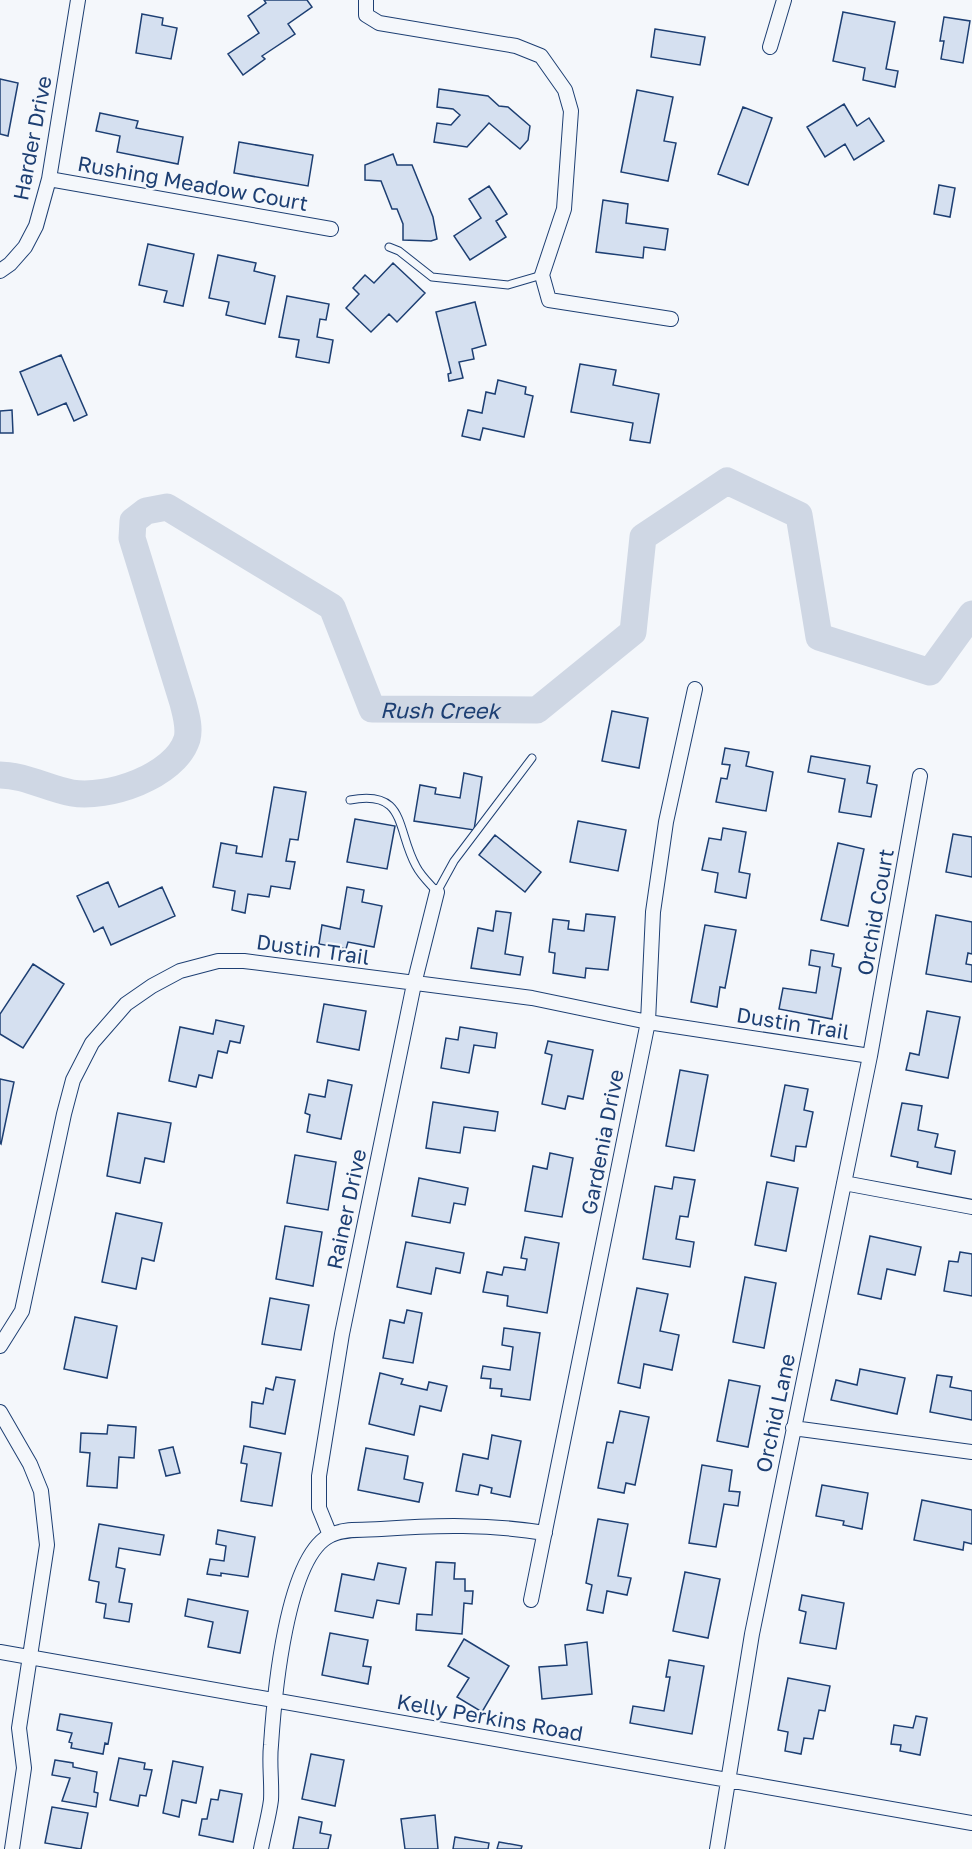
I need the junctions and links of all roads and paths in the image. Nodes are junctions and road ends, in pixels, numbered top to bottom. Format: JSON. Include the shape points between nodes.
{"nodes":[{"id":1,"x":78,"y":0,"type":"edge"},
{"id":2,"x":366,"y":0,"type":"edge"},
{"id":3,"x":784,"y":0,"type":"edge"},
{"id":4,"x":770,"y":47,"type":"dead end"},
{"id":5,"x":48,"y":179,"type":"junction"},
{"id":6,"x":331,"y":229,"type":"dead end"},
{"id":7,"x":389,"y":247,"type":"dead end"},
{"id":8,"x":0,"y":271,"type":"edge"},
{"id":9,"x":542,"y":275,"type":"junction"},
{"id":10,"x":671,"y":319,"type":"dead end"},
{"id":11,"x":695,"y":690,"type":"dead end"},
{"id":12,"x":532,"y":758,"type":"dead end"},
{"id":13,"x":920,"y":776,"type":"dead end"},
{"id":14,"x":350,"y":800,"type":"dead end"},
{"id":15,"x":436,"y":892,"type":"junction"},
{"id":16,"x":414,"y":984,"type":"junction"},
{"id":17,"x":648,"y":1022,"type":"junction"},
{"id":18,"x":870,"y":1056,"type":"junction"},
{"id":19,"x":844,"y":1183,"type":"junction"},
{"id":20,"x":972,"y":1207,"type":"edge"},
{"id":21,"x":0,"y":1346,"type":"edge"},
{"id":22,"x":0,"y":1413,"type":"edge"},
{"id":23,"x":793,"y":1428,"type":"junction"},
{"id":24,"x":972,"y":1452,"type":"edge"},
{"id":25,"x":545,"y":1533,"type":"junction"},
{"id":26,"x":330,"y":1535,"type":"junction"},
{"id":27,"x":531,"y":1600,"type":"dead end"},
{"id":28,"x":0,"y":1652,"type":"edge"},
{"id":29,"x":28,"y":1657,"type":"junction"},
{"id":30,"x":274,"y":1701,"type":"junction"},
{"id":31,"x":729,"y":1781,"type":"junction"},
{"id":32,"x":972,"y":1823,"type":"edge"},
{"id":33,"x":12,"y":1849,"type":"edge"},
{"id":34,"x":261,"y":1849,"type":"edge"},
{"id":35,"x":717,"y":1849,"type":"edge"}],
"edges":[{"from":1,"to":5,"type":"street","name":"Harder Drive"},
{"from":2,"to":9,"type":"street","via":[[366,15],[379,23],[516,46],[542,56],[565,90],[571,111],[564,209]]},
{"from":3,"to":4,"type":"street"},
{"from":5,"to":6,"type":"street","name":"Rushing Meadow Court"},
{"from":5,"to":8,"type":"street","name":"Harder Drive","via":[[36,226],[25,247]]},
{"from":7,"to":9,"type":"lane","via":[[432,277],[508,285]]},
{"from":9,"to":10,"type":"street","via":[[549,300]]},
{"from":11,"to":17,"type":"street","name":"Gardenia Drive","via":[[666,822],[655,901]]},
{"from":12,"to":15,"type":"lane","via":[[454,861]]},
{"from":13,"to":18,"type":"street","name":"Orchid Court"},
{"from":14,"to":15,"type":"lane","via":[[369,796],[384,800],[394,811],[417,868]]},
{"from":15,"to":16,"type":"street","name":"Rainer Drive"},
{"from":16,"to":17,"type":"street","name":"Dustin Trail","via":[[532,998]]},
{"from":16,"to":21,"type":"street","name":"Dustin Trail","via":[[244,961],[218,961],[180,971],[126,1004],[92,1043],[73,1080],[22,1311]]},
{"from":16,"to":26,"type":"street","name":"Rainer Drive","via":[[342,1334],[319,1476],[319,1508]]},
{"from":17,"to":18,"type":"street","name":"Dustin Trail"},
{"from":17,"to":25,"type":"street","name":"Gardenia Drive"},
{"from":18,"to":19,"type":"street","name":"Orchid Lane"},
{"from":19,"to":20,"type":"street"},
{"from":19,"to":23,"type":"street","name":"Orchid Lane"},
{"from":22,"to":29,"type":"street","via":[[38,1482],[45,1517],[47,1545],[41,1597]]},
{"from":23,"to":24,"type":"street"},
{"from":23,"to":31,"type":"street","name":"Orchid Lane","via":[[752,1634]]},
{"from":25,"to":26,"type":"street","via":[[457,1524]]},
{"from":25,"to":27,"type":"street","name":"Gardenia Drive"},
{"from":26,"to":30,"type":"street","via":[[307,1560],[298,1577]]},
{"from":28,"to":29,"type":"street","name":"Kelly Perkins Road"},
{"from":29,"to":30,"type":"street","name":"Kelly Perkins Road"},
{"from":29,"to":33,"type":"street","via":[[19,1728],[24,1768]]},
{"from":30,"to":31,"type":"street","name":"Kelly Perkins Road"},
{"from":30,"to":34,"type":"street","via":[[271,1799]]},
{"from":31,"to":32,"type":"street","name":"Kelly Perkins Road"},
{"from":31,"to":35,"type":"street","name":"Orchid Lane"}]}
